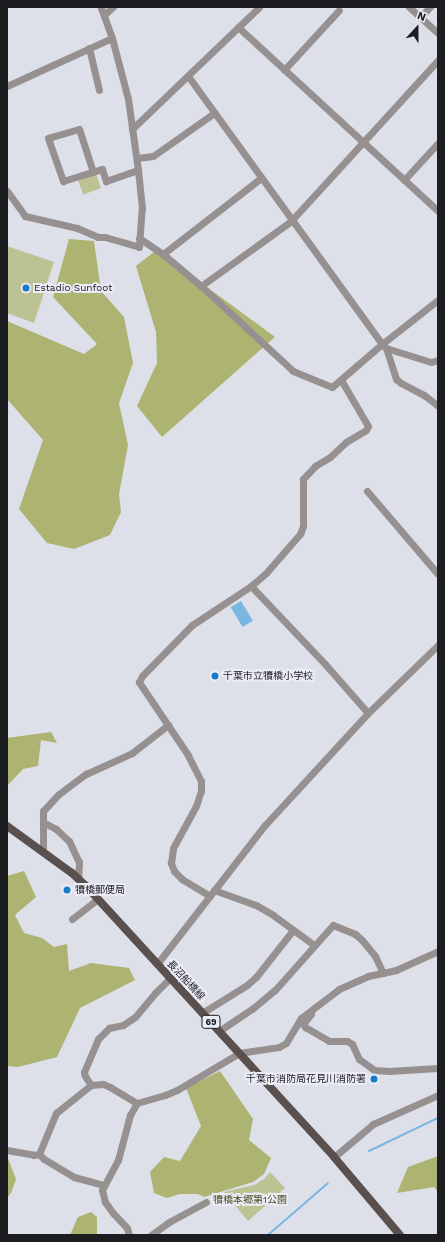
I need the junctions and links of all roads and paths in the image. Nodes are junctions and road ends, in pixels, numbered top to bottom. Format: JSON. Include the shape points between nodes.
{"nodes":[{"id":1,"x":101,"y":7,"type":"edge"},
{"id":2,"x":113,"y":7,"type":"edge"},
{"id":3,"x":259,"y":7,"type":"edge"},
{"id":4,"x":409,"y":7,"type":"edge"},
{"id":5,"x":430,"y":7,"type":"edge"},
{"id":6,"x":339,"y":10,"type":"dead end"},
{"id":7,"x":104,"y":15,"type":"junction"},
{"id":8,"x":420,"y":17,"type":"junction"},
{"id":9,"x":238,"y":28,"type":"junction"},
{"id":10,"x":438,"y":33,"type":"edge"},
{"id":11,"x":112,"y":38,"type":"junction"},
{"id":12,"x":89,"y":48,"type":"junction"},
{"id":13,"x":438,"y":60,"type":"edge"},
{"id":14,"x":284,"y":70,"type":"junction"},
{"id":15,"x":188,"y":76,"type":"junction"},
{"id":16,"x":7,"y":86,"type":"edge"},
{"id":17,"x":99,"y":90,"type":"dead end"},
{"id":18,"x":214,"y":113,"type":"junction"},
{"id":19,"x":132,"y":129,"type":"junction"},
{"id":20,"x":363,"y":142,"type":"junction"},
{"id":21,"x":438,"y":143,"type":"edge"},
{"id":22,"x":137,"y":158,"type":"junction"},
{"id":23,"x":138,"y":170,"type":"junction"},
{"id":24,"x":93,"y":172,"type":"junction"},
{"id":25,"x":261,"y":178,"type":"junction"},
{"id":26,"x":404,"y":180,"type":"junction"},
{"id":27,"x":7,"y":191,"type":"edge"},
{"id":28,"x":438,"y":211,"type":"edge"},
{"id":29,"x":292,"y":221,"type":"junction"},
{"id":30,"x":138,"y":238,"type":"junction"},
{"id":31,"x":163,"y":254,"type":"junction"},
{"id":32,"x":201,"y":286,"type":"junction"},
{"id":33,"x":438,"y":300,"type":"edge"},
{"id":34,"x":384,"y":346,"type":"junction"},
{"id":35,"x":438,"y":360,"type":"edge"},
{"id":36,"x":341,"y":380,"type":"junction"},
{"id":37,"x":438,"y":406,"type":"edge"},
{"id":38,"x":367,"y":491,"type":"dead end"},
{"id":39,"x":438,"y":574,"type":"edge"},
{"id":40,"x":251,"y":586,"type":"junction"},
{"id":41,"x":438,"y":645,"type":"edge"},
{"id":42,"x":368,"y":713,"type":"junction"},
{"id":43,"x":168,"y":725,"type":"junction"},
{"id":44,"x":43,"y":822,"type":"junction"},
{"id":45,"x":7,"y":826,"type":"edge"},
{"id":46,"x":43,"y":851,"type":"junction"},
{"id":47,"x":78,"y":879,"type":"junction"},
{"id":48,"x":212,"y":893,"type":"junction"},
{"id":49,"x":98,"y":899,"type":"junction"},
{"id":50,"x":72,"y":920,"type":"dead end"},
{"id":51,"x":293,"y":930,"type":"junction"},
{"id":52,"x":314,"y":945,"type":"junction"},
{"id":53,"x":438,"y":951,"type":"edge"},
{"id":54,"x":157,"y":964,"type":"junction"},
{"id":55,"x":383,"y":973,"type":"junction"},
{"id":56,"x":170,"y":978,"type":"junction"},
{"id":57,"x":317,"y":1006,"type":"junction"},
{"id":58,"x":202,"y":1013,"type":"junction"},
{"id":59,"x":219,"y":1031,"type":"junction"},
{"id":60,"x":239,"y":1053,"type":"junction"},
{"id":61,"x":438,"y":1068,"type":"edge"},
{"id":62,"x":91,"y":1085,"type":"junction"},
{"id":63,"x":438,"y":1095,"type":"edge"},
{"id":64,"x":137,"y":1103,"type":"junction"},
{"id":65,"x":7,"y":1150,"type":"edge"},
{"id":66,"x":39,"y":1154,"type":"junction"},
{"id":67,"x":334,"y":1158,"type":"junction"},
{"id":68,"x":104,"y":1185,"type":"junction"},
{"id":69,"x":206,"y":1202,"type":"dead end"},
{"id":70,"x":129,"y":1235,"type":"edge"},
{"id":71,"x":151,"y":1235,"type":"edge"},
{"id":72,"x":400,"y":1235,"type":"edge"}],
"edges":[{"from":1,"to":7,"type":"street"},
{"from":2,"to":7,"type":"street"},
{"from":3,"to":9,"type":"street"},
{"from":4,"to":8,"type":"street"},
{"from":5,"to":8,"type":"street"},
{"from":6,"to":14,"type":"street"},
{"from":7,"to":11,"type":"street"},
{"from":8,"to":10,"type":"street"},
{"from":9,"to":14,"type":"street"},
{"from":9,"to":15,"type":"street"},
{"from":11,"to":12,"type":"street"},
{"from":11,"to":19,"type":"street","via":[[128,99]]},
{"from":12,"to":16,"type":"street"},
{"from":12,"to":17,"type":"street"},
{"from":13,"to":20,"type":"street"},
{"from":14,"to":20,"type":"street"},
{"from":15,"to":18,"type":"street"},
{"from":15,"to":19,"type":"street"},
{"from":18,"to":22,"type":"street","via":[[153,156]]},
{"from":18,"to":25,"type":"street"},
{"from":19,"to":22,"type":"street"},
{"from":20,"to":26,"type":"street"},
{"from":20,"to":29,"type":"street"},
{"from":21,"to":26,"type":"street"},
{"from":22,"to":23,"type":"street"},
{"from":23,"to":24,"type":"street","via":[[106,181],[102,169]]},
{"from":23,"to":30,"type":"street","via":[[142,208]]},
{"from":24,"to":24,"type":"street","via":[[79,129],[48,138],[63,181]]},
{"from":25,"to":29,"type":"street"},
{"from":25,"to":31,"type":"street"},
{"from":26,"to":28,"type":"street"},
{"from":27,"to":30,"type":"street","via":[[25,216],[139,247]]},
{"from":29,"to":32,"type":"street"},
{"from":29,"to":34,"type":"street"},
{"from":30,"to":31,"type":"street"},
{"from":31,"to":32,"type":"street"},
{"from":32,"to":36,"type":"street","via":[[293,371],[332,387]]},
{"from":33,"to":34,"type":"street"},
{"from":34,"to":35,"type":"street","via":[[431,362]]},
{"from":34,"to":36,"type":"street"},
{"from":34,"to":37,"type":"street","via":[[396,379],[424,394]]},
{"from":36,"to":40,"type":"street","via":[[368,426],[315,466],[303,479],[303,526],[300,534],[266,573]]},
{"from":38,"to":39,"type":"street"},
{"from":40,"to":42,"type":"street"},
{"from":40,"to":43,"type":"street","via":[[192,625],[142,676],[140,682]]},
{"from":41,"to":42,"type":"street"},
{"from":42,"to":48,"type":"street","via":[[265,825]]},
{"from":43,"to":44,"type":"street","via":[[132,753],[86,774],[59,794],[43,811]]},
{"from":43,"to":48,"type":"street","via":[[201,781],[201,792],[173,848],[171,863],[174,871],[182,879]]},
{"from":44,"to":46,"type":"street"},
{"from":44,"to":47,"type":"street","via":[[56,829],[69,841],[79,862]]},
{"from":45,"to":46,"type":"main road","name":"長沼船橋線","number":"69"},
{"from":46,"to":47,"type":"main road","name":"長沼船橋線","number":"69"},
{"from":47,"to":49,"type":"main road","name":"長沼船橋線","number":"69"},
{"from":48,"to":51,"type":"street","via":[[256,905],[273,914]]},
{"from":48,"to":54,"type":"street"},
{"from":49,"to":50,"type":"street"},
{"from":49,"to":54,"type":"main road","name":"長沼船橋線","number":"69"},
{"from":51,"to":52,"type":"street"},
{"from":51,"to":58,"type":"street","via":[[256,977]]},
{"from":52,"to":55,"type":"street","via":[[333,925],[355,934],[362,940],[375,956]]},
{"from":52,"to":59,"type":"street","via":[[275,990]]},
{"from":53,"to":55,"type":"street","via":[[396,970]]},
{"from":54,"to":56,"type":"main road","name":"長沼船橋線","number":"69"},
{"from":55,"to":57,"type":"street","via":[[368,976],[339,989]]},
{"from":56,"to":58,"type":"main road","name":"長沼船橋線","number":"69"},
{"from":56,"to":62,"type":"street","via":[[155,992],[136,1017],[109,1028],[98,1039],[84,1072]]},
{"from":57,"to":60,"type":"street","via":[[301,1018],[286,1043],[279,1047]]},
{"from":57,"to":61,"type":"street","via":[[303,1024],[305,1027],[329,1041],[347,1041],[352,1044],[359,1059],[374,1070]]},
{"from":58,"to":59,"type":"main road","name":"長沼船橋線","number":"69"},
{"from":59,"to":60,"type":"main road","name":"長沼船橋線","number":"69"},
{"from":60,"to":64,"type":"street","via":[[177,1090]]},
{"from":60,"to":67,"type":"main road","name":"長沼船橋線","number":"69"},
{"from":62,"to":64,"type":"street","via":[[103,1084]]},
{"from":62,"to":66,"type":"street","via":[[56,1113]]},
{"from":63,"to":67,"type":"street","via":[[373,1124]]},
{"from":64,"to":68,"type":"street","via":[[130,1115],[118,1160]]},
{"from":65,"to":66,"type":"street"},
{"from":66,"to":68,"type":"street","via":[[74,1178]]},
{"from":67,"to":72,"type":"main road","name":"長沼船橋線","number":"69"},
{"from":68,"to":70,"type":"street","via":[[105,1202],[127,1228]]},
{"from":69,"to":71,"type":"street"}]}
